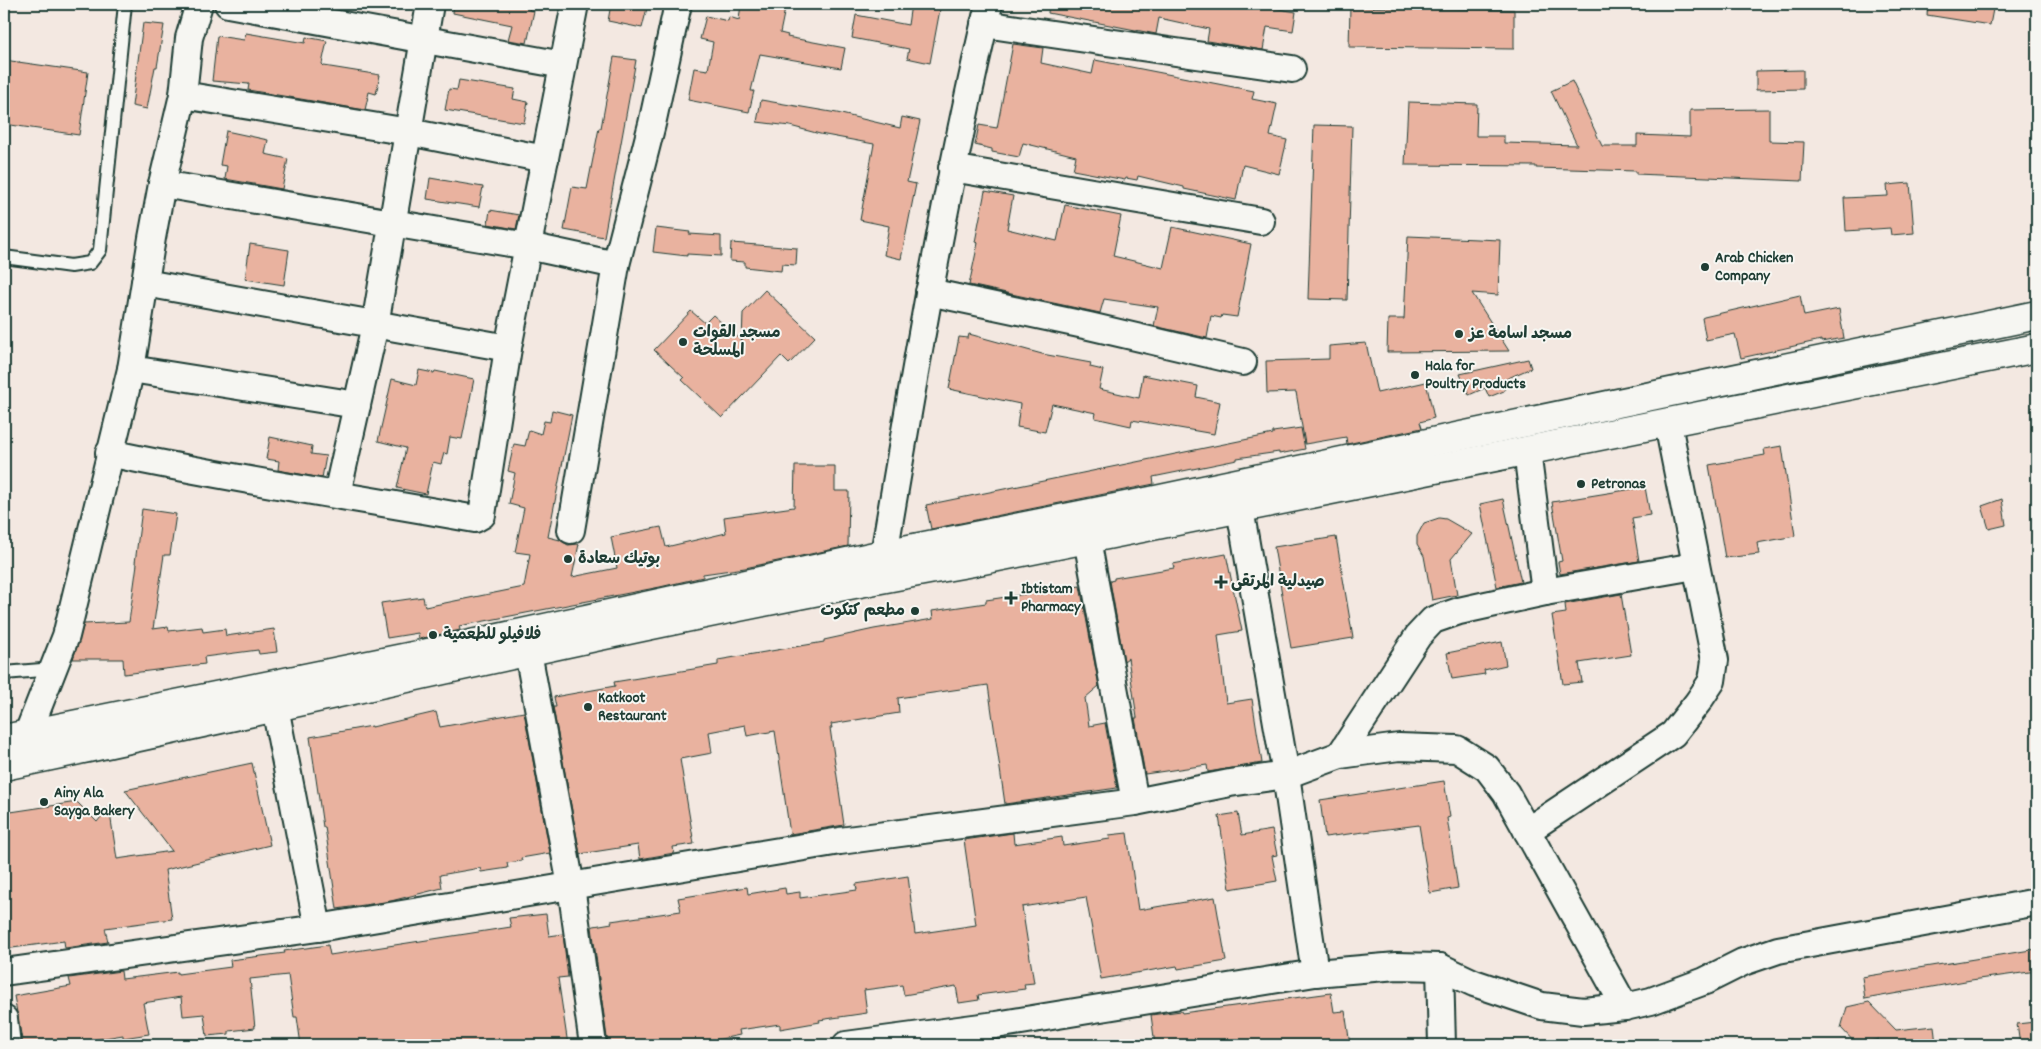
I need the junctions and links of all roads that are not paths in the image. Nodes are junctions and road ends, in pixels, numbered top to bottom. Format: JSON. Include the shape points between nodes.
{"nodes":[{"id":1,"x":125,"y":4,"type":"edge"},
{"id":2,"x":199,"y":4,"type":"edge"},
{"id":3,"x":228,"y":4,"type":"edge"},
{"id":4,"x":430,"y":4,"type":"edge"},
{"id":5,"x":575,"y":4,"type":"edge"},
{"id":6,"x":678,"y":4,"type":"edge"},
{"id":7,"x":987,"y":14,"type":"edge"},
{"id":8,"x":424,"y":40,"type":"junction"},
{"id":9,"x":564,"y":65,"type":"junction"},
{"id":10,"x":1292,"y":69,"type":"dead end"},
{"id":11,"x":183,"y":96,"type":"junction"},
{"id":12,"x":409,"y":132,"type":"junction"},
{"id":13,"x":545,"y":159,"type":"junction"},
{"id":14,"x":952,"y":168,"type":"junction"},
{"id":15,"x":162,"y":184,"type":"junction"},
{"id":16,"x":1261,"y":221,"type":"dead end"},
{"id":17,"x":393,"y":223,"type":"junction"},
{"id":18,"x":528,"y":246,"type":"junction"},
{"id":19,"x":4,"y":257,"type":"edge"},
{"id":20,"x":616,"y":265,"type":"junction"},
{"id":21,"x":145,"y":284,"type":"junction"},
{"id":22,"x":929,"y":292,"type":"junction"},
{"id":23,"x":2037,"y":315,"type":"edge"},
{"id":24,"x":375,"y":325,"type":"junction"},
{"id":25,"x":1957,"y":332,"type":"junction"},
{"id":26,"x":508,"y":348,"type":"junction"},
{"id":27,"x":2037,"y":348,"type":"edge"},
{"id":28,"x":1243,"y":362,"type":"dead end"},
{"id":29,"x":1962,"y":363,"type":"junction"},
{"id":30,"x":131,"y":370,"type":"junction"},
{"id":31,"x":357,"y":405,"type":"junction"},
{"id":32,"x":1578,"y":412,"type":"junction"},
{"id":33,"x":1668,"y":424,"type":"junction"},
{"id":34,"x":1583,"y":440,"type":"junction"},
{"id":35,"x":1526,"y":451,"type":"junction"},
{"id":36,"x":109,"y":453,"type":"junction"},
{"id":37,"x":337,"y":494,"type":"junction"},
{"id":38,"x":1240,"y":509,"type":"junction"},
{"id":39,"x":571,"y":530,"type":"dead end"},
{"id":40,"x":1088,"y":539,"type":"junction"},
{"id":41,"x":886,"y":566,"type":"junction"},
{"id":42,"x":1695,"y":566,"type":"junction"},
{"id":43,"x":1545,"y":592,"type":"junction"},
{"id":44,"x":528,"y":652,"type":"junction"},
{"id":45,"x":54,"y":669,"type":"junction"},
{"id":46,"x":4,"y":673,"type":"edge"},
{"id":47,"x":275,"y":707,"type":"junction"},
{"id":48,"x":16,"y":736,"type":"edge"},
{"id":49,"x":1340,"y":755,"type":"junction"},
{"id":50,"x":16,"y":763,"type":"edge"},
{"id":51,"x":1286,"y":775,"type":"junction"},
{"id":52,"x":1135,"y":802,"type":"junction"},
{"id":53,"x":1526,"y":831,"type":"junction"},
{"id":54,"x":571,"y":886,"type":"junction"},
{"id":55,"x":2037,"y":902,"type":"edge"},
{"id":56,"x":318,"y":928,"type":"junction"},
{"id":57,"x":1440,"y":967,"type":"junction"},
{"id":58,"x":4,"y":972,"type":"edge"},
{"id":59,"x":1315,"y":973,"type":"junction"},
{"id":60,"x":1624,"y":1007,"type":"junction"},
{"id":61,"x":4,"y":1019,"type":"edge"},
{"id":62,"x":7,"y":1045,"type":"edge"},
{"id":63,"x":593,"y":1045,"type":"edge"},
{"id":64,"x":846,"y":1045,"type":"edge"},
{"id":65,"x":1442,"y":1045,"type":"edge"}],
"edges":[{"from":1,"to":19,"type":"lane","via":[[100,250],[90,263],[71,266]]},
{"from":2,"to":11,"type":"street","via":[[189,38]]},
{"from":3,"to":8,"type":"street"},
{"from":4,"to":8,"type":"street"},
{"from":5,"to":9,"type":"street"},
{"from":6,"to":20,"type":"street"},
{"from":7,"to":10,"type":"street"},
{"from":7,"to":14,"type":"street"},
{"from":8,"to":9,"type":"street"},
{"from":8,"to":12,"type":"street"},
{"from":9,"to":13,"type":"street"},
{"from":11,"to":12,"type":"street"},
{"from":11,"to":15,"type":"street"},
{"from":12,"to":13,"type":"street"},
{"from":12,"to":17,"type":"street"},
{"from":13,"to":18,"type":"street"},
{"from":14,"to":16,"type":"street"},
{"from":14,"to":22,"type":"street"},
{"from":15,"to":17,"type":"street"},
{"from":15,"to":21,"type":"street"},
{"from":17,"to":18,"type":"street"},
{"from":17,"to":24,"type":"street"},
{"from":18,"to":20,"type":"street"},
{"from":18,"to":26,"type":"street"},
{"from":20,"to":39,"type":"street"},
{"from":21,"to":24,"type":"street"},
{"from":21,"to":30,"type":"street"},
{"from":22,"to":28,"type":"street"},
{"from":22,"to":41,"type":"street"},
{"from":23,"to":25,"type":"main road"},
{"from":24,"to":26,"type":"street"},
{"from":24,"to":31,"type":"street"},
{"from":25,"to":29,"type":"main road"},
{"from":25,"to":32,"type":"main road"},
{"from":26,"to":37,"type":"street","via":[[482,515],[475,519]]},
{"from":27,"to":29,"type":"main road"},
{"from":29,"to":33,"type":"main road"},
{"from":30,"to":31,"type":"street"},
{"from":30,"to":36,"type":"street"},
{"from":31,"to":37,"type":"street"},
{"from":32,"to":34,"type":"main road"},
{"from":32,"to":41,"type":"main road","via":[[1150,501]]},
{"from":33,"to":34,"type":"main road"},
{"from":33,"to":42,"type":"street"},
{"from":34,"to":35,"type":"main road"},
{"from":35,"to":38,"type":"main road"},
{"from":35,"to":43,"type":"street"},
{"from":36,"to":37,"type":"street","via":[[226,477]]},
{"from":36,"to":45,"type":"street","via":[[66,636]]},
{"from":38,"to":40,"type":"main road"},
{"from":38,"to":51,"type":"street"},
{"from":40,"to":41,"type":"main road"},
{"from":40,"to":52,"type":"street"},
{"from":41,"to":44,"type":"main road"},
{"from":41,"to":48,"type":"main road","via":[[462,646]]},
{"from":42,"to":43,"type":"street"},
{"from":42,"to":53,"type":"street","via":[[1715,660],[1712,681],[1673,734]]},
{"from":43,"to":49,"type":"street","via":[[1459,610],[1434,620],[1418,636]]},
{"from":44,"to":47,"type":"main road"},
{"from":44,"to":54,"type":"street"},
{"from":45,"to":46,"type":"lane"},
{"from":45,"to":48,"type":"street"},
{"from":47,"to":50,"type":"main road"},
{"from":47,"to":56,"type":"street"},
{"from":48,"to":50,"type":"street"},
{"from":49,"to":51,"type":"street"},
{"from":49,"to":53,"type":"street","via":[[1399,747],[1457,749],[1487,768],[1506,793]]},
{"from":51,"to":52,"type":"street"},
{"from":51,"to":59,"type":"street"},
{"from":52,"to":54,"type":"street","via":[[840,841]]},
{"from":53,"to":60,"type":"street"},
{"from":54,"to":56,"type":"street"},
{"from":54,"to":63,"type":"street"},
{"from":55,"to":60,"type":"street","via":[[1778,950],[1651,1001]]},
{"from":56,"to":58,"type":"street"},
{"from":57,"to":59,"type":"street","via":[[1397,966]]},
{"from":57,"to":60,"type":"street","via":[[1474,983],[1542,1006],[1583,1011]]},
{"from":57,"to":65,"type":"street"},
{"from":59,"to":64,"type":"street","via":[[996,1025]]},
{"from":61,"to":62,"type":"street"}]}
